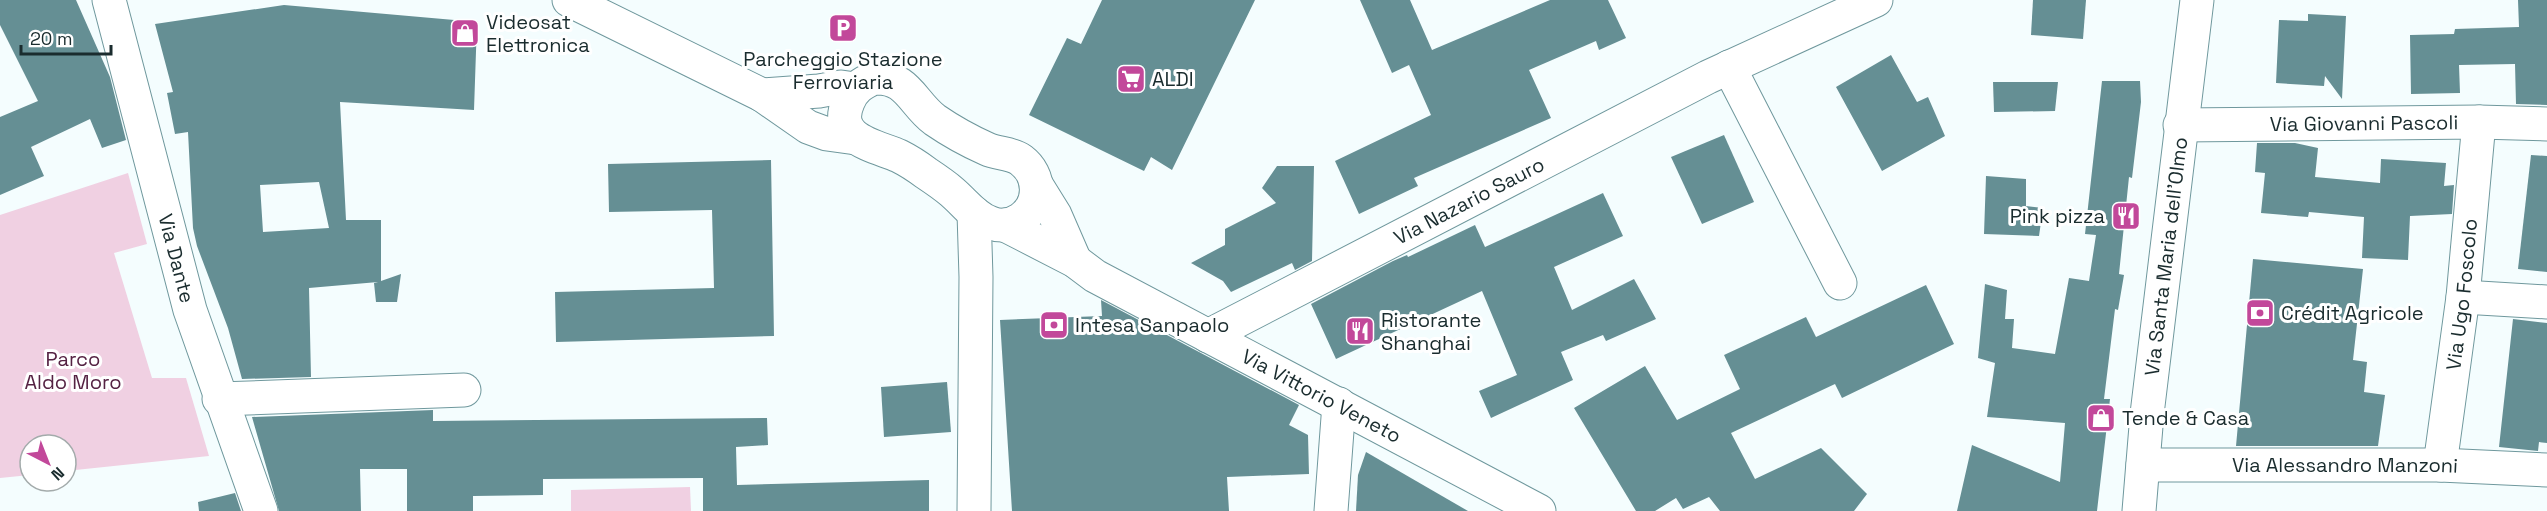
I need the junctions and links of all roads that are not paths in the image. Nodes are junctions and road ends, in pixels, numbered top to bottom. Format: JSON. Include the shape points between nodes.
{"nodes":[{"id":1,"x":109,"y":0,"type":"edge"},
{"id":2,"x":568,"y":0,"type":"edge"},
{"id":3,"x":1876,"y":0,"type":"edge"},
{"id":4,"x":2197,"y":0,"type":"edge"},
{"id":5,"x":1729,"y":67,"type":"junction"},
{"id":6,"x":855,"y":89,"type":"junction"},
{"id":7,"x":762,"y":95,"type":"junction"},
{"id":8,"x":2479,"y":122,"type":"junction"},
{"id":9,"x":2547,"y":124,"type":"edge"},
{"id":10,"x":2181,"y":125,"type":"junction"},
{"id":11,"x":856,"y":138,"type":"junction"},
{"id":12,"x":1037,"y":186,"type":"junction"},
{"id":13,"x":993,"y":221,"type":"junction"},
{"id":14,"x":1075,"y":261,"type":"junction"},
{"id":15,"x":1840,"y":283,"type":"dead end"},
{"id":16,"x":2463,"y":297,"type":"junction"},
{"id":17,"x":2547,"y":302,"type":"edge"},
{"id":18,"x":1208,"y":336,"type":"junction"},
{"id":19,"x":464,"y":390,"type":"dead end"},
{"id":20,"x":219,"y":399,"type":"junction"},
{"id":21,"x":1338,"y":404,"type":"junction"},
{"id":22,"x":2143,"y":465,"type":"junction"},
{"id":23,"x":2440,"y":465,"type":"junction"},
{"id":24,"x":2547,"y":470,"type":"edge"},
{"id":25,"x":261,"y":511,"type":"edge"},
{"id":26,"x":974,"y":511,"type":"edge"},
{"id":27,"x":1331,"y":511,"type":"edge"},
{"id":28,"x":1539,"y":511,"type":"edge"},
{"id":29,"x":2139,"y":511,"type":"edge"}],
"edges":[{"from":1,"to":20,"type":"street","name":"Via Dante","via":[[187,299]]},
{"from":2,"to":7,"type":"street","name":"Via Vittorio Veneto"},
{"from":3,"to":5,"type":"street","name":"Via Nazario Sauro"},
{"from":4,"to":10,"type":"street","name":"Via Santa Maria dell'Olmo"},
{"from":5,"to":15,"type":"street"},
{"from":5,"to":18,"type":"street","name":"Via Nazario Sauro"},
{"from":6,"to":7,"type":"street"},
{"from":6,"to":11,"type":"street","via":[[846,113]]},
{"from":6,"to":12,"type":"street","via":[[874,78],[900,83],[935,119],[987,149],[1023,162]]},
{"from":7,"to":11,"type":"street","name":"Via Vittorio Veneto","via":[[827,135]]},
{"from":8,"to":9,"type":"street","name":"Via Giovanni Pascoli"},
{"from":8,"to":10,"type":"street","name":"Via Giovanni Pascoli"},
{"from":8,"to":16,"type":"street","name":"Via Ugo Foscolo"},
{"from":10,"to":22,"type":"street","name":"Via Santa Maria dell'Olmo"},
{"from":11,"to":13,"type":"street","name":"Via Vittorio Veneto","via":[[901,157]]},
{"from":12,"to":13,"type":"street","via":[[1031,209],[1020,220]]},
{"from":12,"to":14,"type":"street"},
{"from":13,"to":14,"type":"street","name":"Via Vittorio Veneto"},
{"from":13,"to":26,"type":"street","via":[[976,277]]},
{"from":14,"to":18,"type":"street","name":"Via Vittorio Veneto","via":[[1095,276]]},
{"from":16,"to":17,"type":"street"},
{"from":16,"to":23,"type":"street","name":"Via Ugo Foscolo"},
{"from":18,"to":21,"type":"street","name":"Via Vittorio Veneto"},
{"from":19,"to":20,"type":"street"},
{"from":20,"to":25,"type":"street","name":"Via Dante"},
{"from":21,"to":27,"type":"street"},
{"from":21,"to":28,"type":"street","name":"Via Vittorio Veneto"},
{"from":22,"to":23,"type":"street","name":"Via Alessandro Manzoni"},
{"from":22,"to":29,"type":"street","name":"Via Santa Maria dell'Olmo"},
{"from":23,"to":24,"type":"street","name":"Via Alessandro Manzoni"}]}
